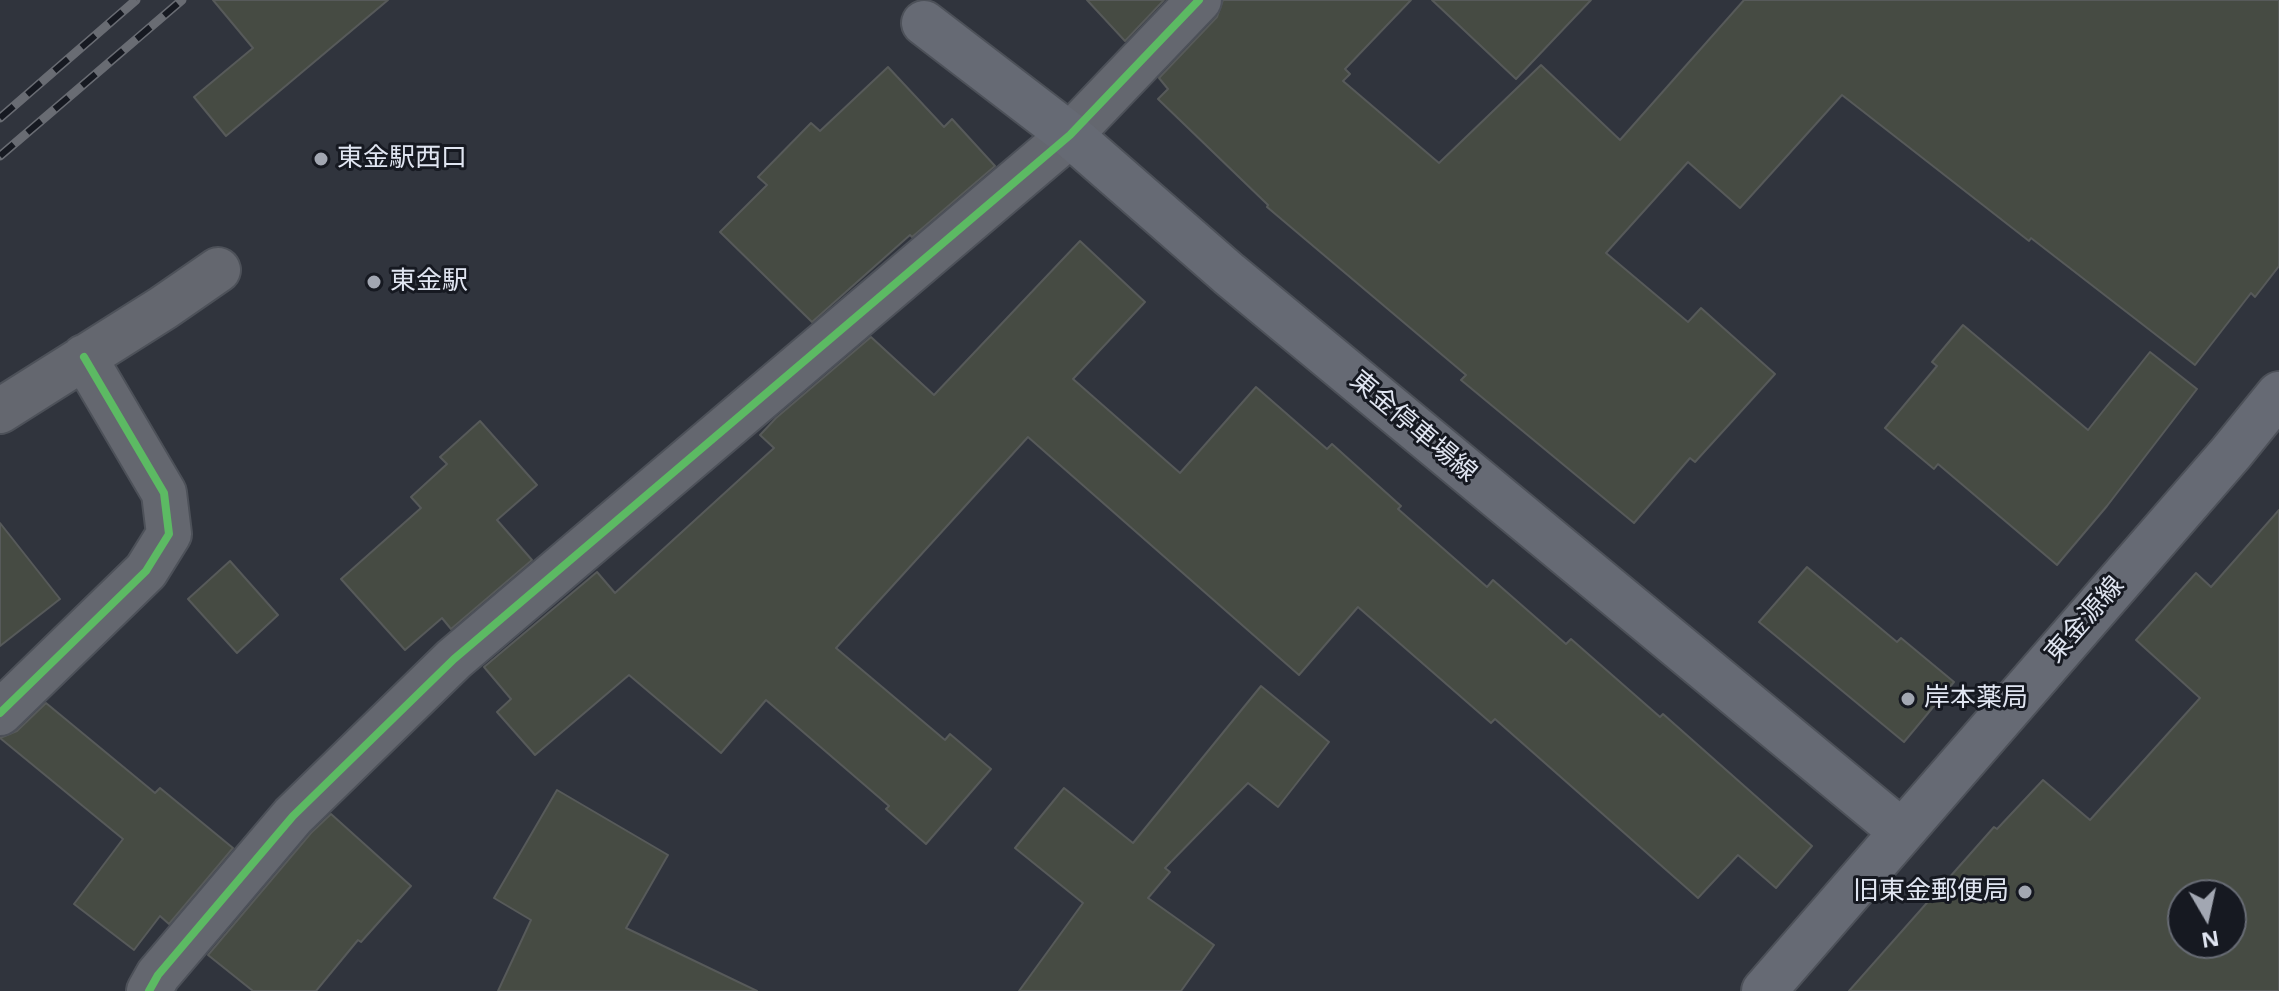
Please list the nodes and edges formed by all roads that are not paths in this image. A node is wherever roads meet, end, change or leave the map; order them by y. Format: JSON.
{"nodes":[{"id":1,"x":1199,"y":0,"type":"edge"},
{"id":2,"x":924,"y":23,"type":"dead end"},
{"id":3,"x":1070,"y":135,"type":"junction"},
{"id":4,"x":218,"y":270,"type":"dead end"},
{"id":5,"x":84,"y":357,"type":"junction"},
{"id":6,"x":2279,"y":394,"type":"edge"},
{"id":7,"x":0,"y":411,"type":"edge"},
{"id":8,"x":0,"y":713,"type":"edge"},
{"id":9,"x":1901,"y":831,"type":"junction"},
{"id":10,"x":149,"y":991,"type":"edge"},
{"id":11,"x":1764,"y":991,"type":"edge"}],
"edges":[{"from":1,"to":3,"type":"street"},
{"from":2,"to":3,"type":"main road","name":"東金停車場線"},
{"from":3,"to":9,"type":"main road","name":"東金停車場線"},
{"from":3,"to":10,"type":"street"},
{"from":4,"to":5,"type":"street"},
{"from":5,"to":7,"type":"street"},
{"from":5,"to":8,"type":"street"},
{"from":6,"to":9,"type":"main road","name":"東金源線"},
{"from":9,"to":11,"type":"main road","name":"東金源線"}]}
